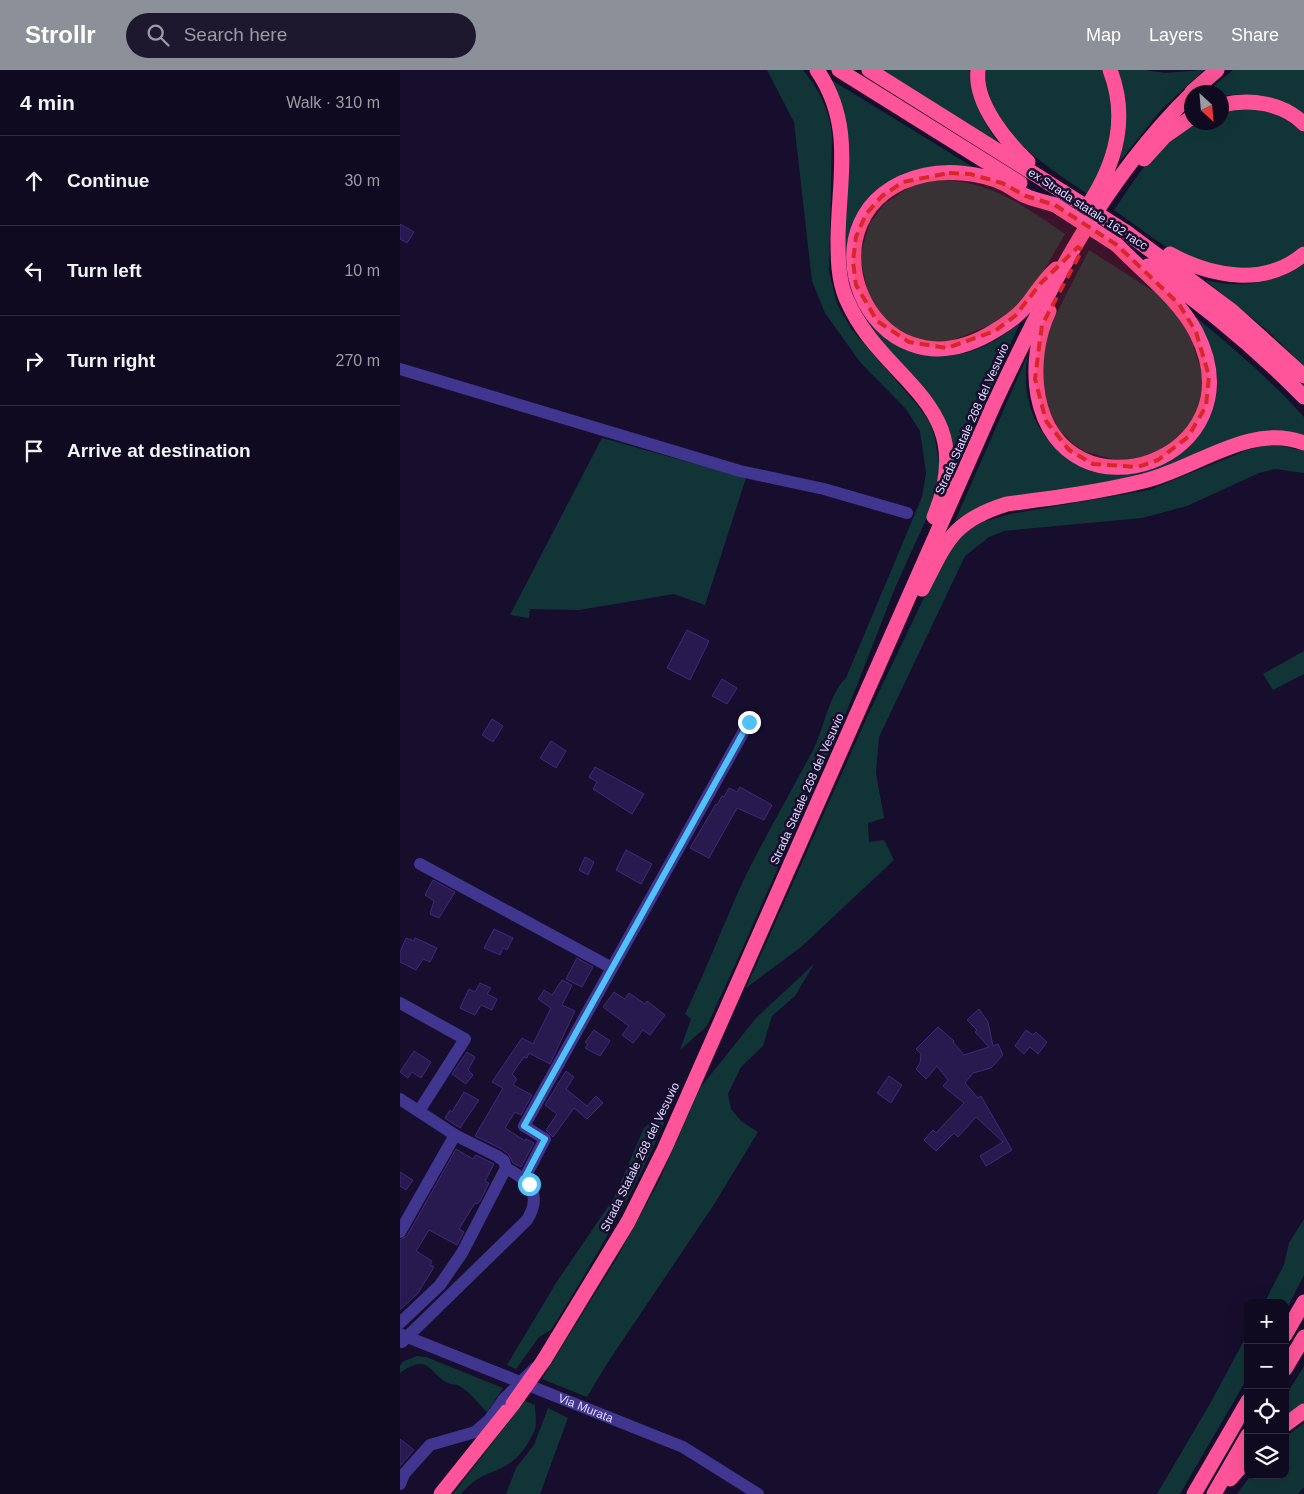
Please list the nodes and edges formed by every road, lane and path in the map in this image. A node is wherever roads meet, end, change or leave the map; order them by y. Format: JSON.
{"nodes":[{"id":1,"x":817,"y":70,"type":"edge"},
{"id":2,"x":839,"y":70,"type":"edge"},
{"id":3,"x":869,"y":70,"type":"edge"},
{"id":4,"x":978,"y":70,"type":"edge"},
{"id":5,"x":1110,"y":70,"type":"edge"},
{"id":6,"x":1217,"y":70,"type":"edge"},
{"id":7,"x":1201,"y":85,"type":"edge"},
{"id":8,"x":1184,"y":101,"type":"edge"},
{"id":9,"x":1229,"y":104,"type":"edge"},
{"id":10,"x":1184,"y":123,"type":"edge"},
{"id":11,"x":1304,"y":124,"type":"edge"},
{"id":12,"x":1059,"y":198,"type":"junction"},
{"id":13,"x":1102,"y":200,"type":"junction"},
{"id":14,"x":1080,"y":235,"type":"junction"},
{"id":15,"x":1122,"y":239,"type":"junction"},
{"id":16,"x":1304,"y":254,"type":"edge"},
{"id":17,"x":1066,"y":259,"type":"junction"},
{"id":18,"x":400,"y":369,"type":"edge"},
{"id":19,"x":1304,"y":376,"type":"edge"},
{"id":20,"x":1304,"y":397,"type":"edge"},
{"id":21,"x":1304,"y":443,"type":"edge"},
{"id":22,"x":907,"y":513,"type":"dead end"},
{"id":23,"x":897,"y":624,"type":"junction"},
{"id":24,"x":881,"y":659,"type":"junction"},
{"id":25,"x":749,"y":722,"type":"dead end"},
{"id":26,"x":420,"y":864,"type":"dead end"},
{"id":27,"x":612,"y":968,"type":"junction"},
{"id":28,"x":400,"y":1003,"type":"edge"},
{"id":29,"x":400,"y":1099,"type":"edge"},
{"id":30,"x":419,"y":1111,"type":"junction"},
{"id":31,"x":455,"y":1135,"type":"junction"},
{"id":32,"x":506,"y":1168,"type":"junction"},
{"id":33,"x":524,"y":1179,"type":"junction"},
{"id":34,"x":400,"y":1232,"type":"edge"},
{"id":35,"x":1304,"y":1302,"type":"edge"},
{"id":36,"x":400,"y":1323,"type":"edge"},
{"id":37,"x":1289,"y":1328,"type":"edge"},
{"id":38,"x":1304,"y":1337,"type":"edge"},
{"id":39,"x":402,"y":1338,"type":"edge"},
{"id":40,"x":1289,"y":1362,"type":"edge"},
{"id":41,"x":509,"y":1401,"type":"junction"},
{"id":42,"x":1244,"y":1407,"type":"edge"},
{"id":43,"x":1304,"y":1411,"type":"edge"},
{"id":44,"x":1289,"y":1422,"type":"edge"},
{"id":45,"x":1244,"y":1442,"type":"edge"},
{"id":46,"x":1244,"y":1464,"type":"edge"},
{"id":47,"x":400,"y":1484,"type":"edge"},
{"id":48,"x":441,"y":1494,"type":"edge"},
{"id":49,"x":758,"y":1494,"type":"edge"},
{"id":50,"x":1194,"y":1494,"type":"edge"},
{"id":51,"x":1214,"y":1494,"type":"edge"},
{"id":52,"x":1218,"y":1494,"type":"edge"}],
"edges":[{"from":1,"to":23,"type":"highway"},
{"from":2,"to":12,"type":"highway","name":"ex Strada statale 162 racc"},
{"from":3,"to":12,"type":"highway","name":"ex Strada statale 162 racc"},
{"from":4,"to":12,"type":"highway"},
{"from":5,"to":14,"type":"highway"},
{"from":6,"to":7,"type":"highway","name":"Strada Statale 268 del Vesuvio"},
{"from":8,"to":13,"type":"highway","name":"Strada Statale 268 del Vesuvio"},
{"from":9,"to":11,"type":"highway"},
{"from":10,"to":13,"type":"highway"},
{"from":12,"to":15,"type":"highway","name":"ex Strada statale 162 racc","bridge":true},
{"from":12,"to":17,"type":"highway"},
{"from":13,"to":14,"type":"highway","name":"Strada Statale 268 del Vesuvio"},
{"from":14,"to":15,"type":"highway"},
{"from":14,"to":17,"type":"highway","name":"Strada Statale 268 del Vesuvio"},
{"from":15,"to":16,"type":"highway"},
{"from":15,"to":19,"type":"highway","name":"ex Strada statale 162 racc"},
{"from":15,"to":20,"type":"highway","name":"ex Strada statale 162 racc"},
{"from":17,"to":23,"type":"highway","name":"Strada Statale 268 del Vesuvio"},
{"from":18,"to":22,"type":"street"},
{"from":21,"to":24,"type":"highway"},
{"from":23,"to":24,"type":"highway","name":"Strada Statale 268 del Vesuvio"},
{"from":24,"to":41,"type":"highway","name":"Strada Statale 268 del Vesuvio","bridge":true},
{"from":25,"to":27,"type":"street"},
{"from":26,"to":27,"type":"street"},
{"from":27,"to":33,"type":"street"},
{"from":28,"to":30,"type":"street"},
{"from":29,"to":30,"type":"street"},
{"from":30,"to":31,"type":"street"},
{"from":31,"to":32,"type":"street"},
{"from":31,"to":34,"type":"street"},
{"from":32,"to":33,"type":"street"},
{"from":32,"to":36,"type":"street"},
{"from":33,"to":39,"type":"street"},
{"from":35,"to":37,"type":"highway"},
{"from":38,"to":40,"type":"highway"},
{"from":39,"to":49,"type":"street","name":"Via Murata"},
{"from":41,"to":47,"type":"street"},
{"from":41,"to":48,"type":"highway","name":"Strada Statale 268 del Vesuvio"},
{"from":42,"to":50,"type":"highway"},
{"from":43,"to":44,"type":"highway"},
{"from":45,"to":51,"type":"highway"},
{"from":46,"to":52,"type":"highway"}]}
